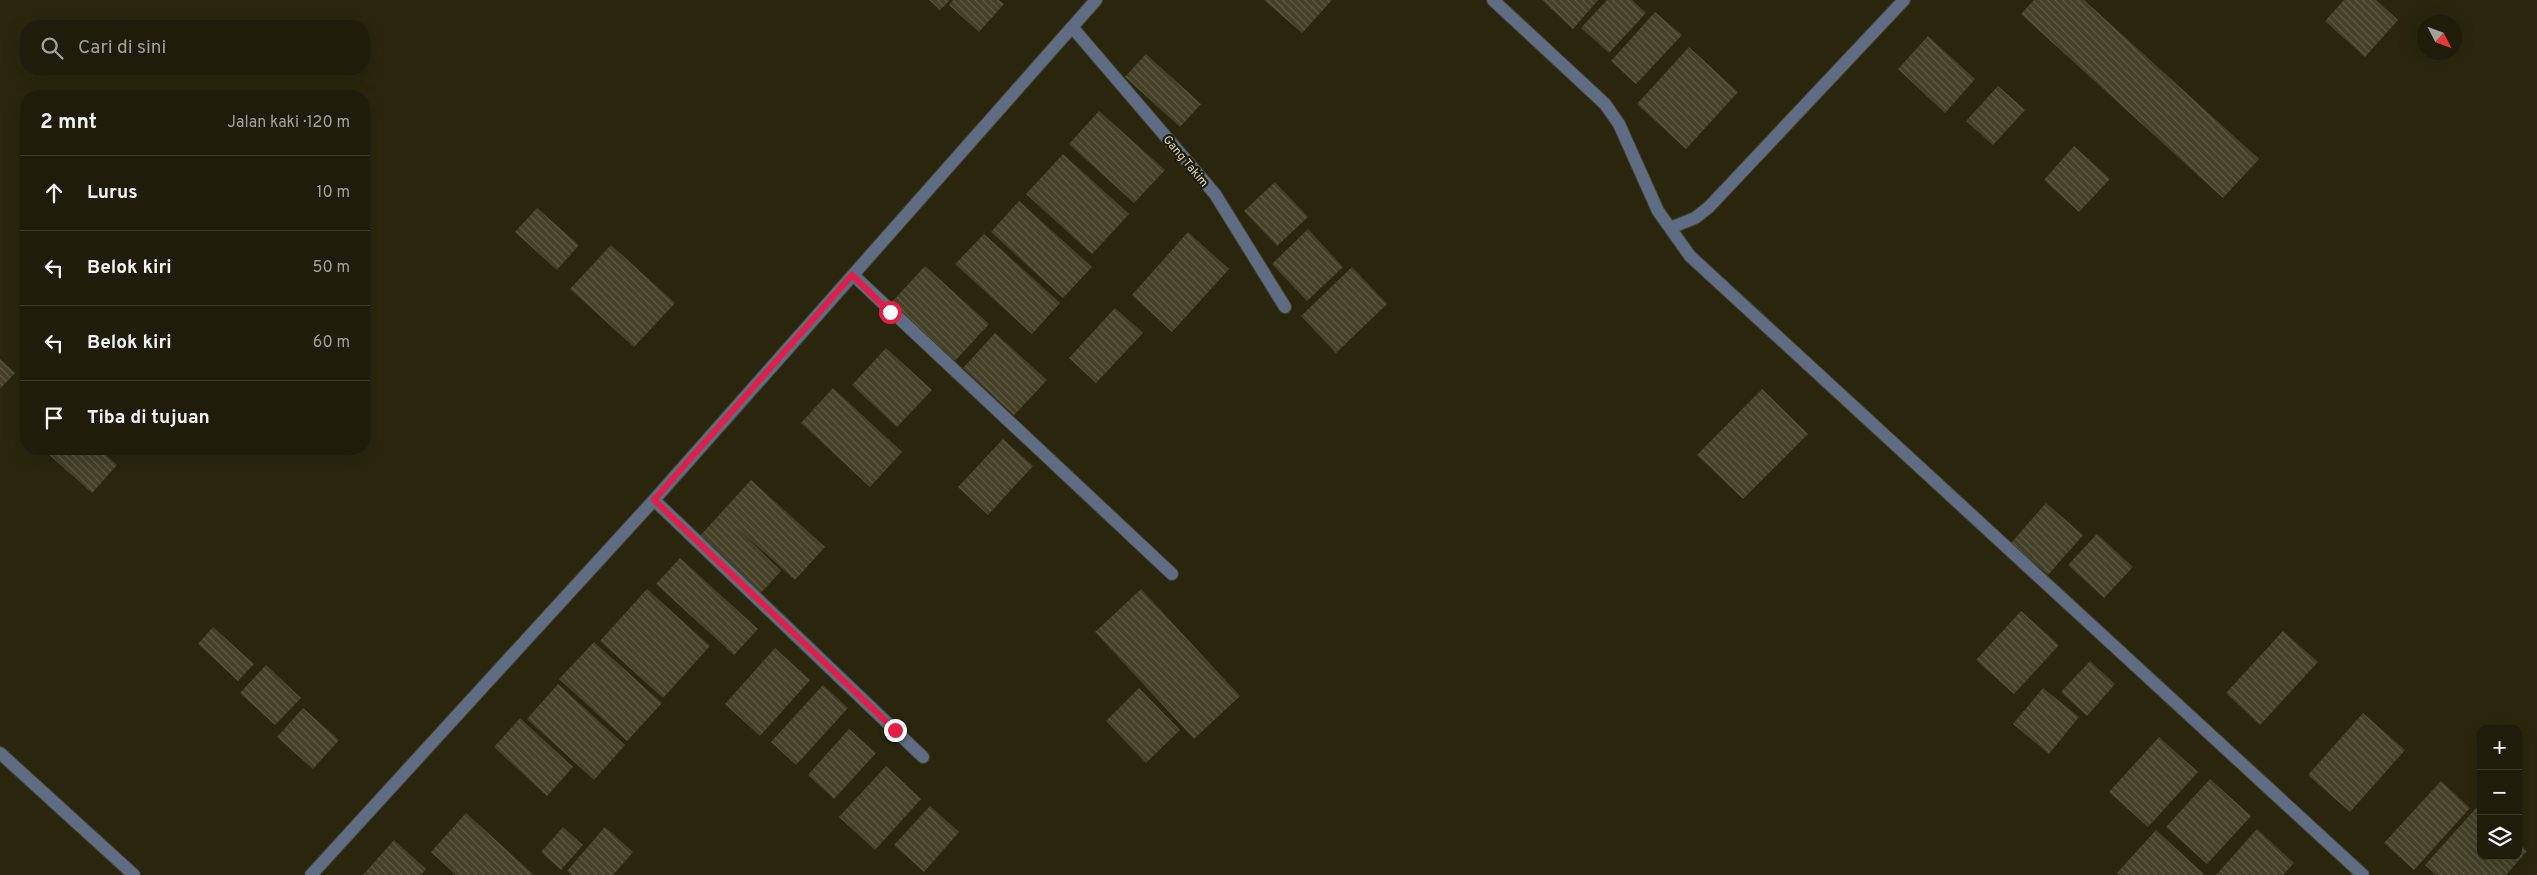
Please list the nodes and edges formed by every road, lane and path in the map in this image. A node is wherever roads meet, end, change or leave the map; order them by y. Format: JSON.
{"nodes":[{"id":1,"x":1096,"y":0,"type":"edge"},
{"id":2,"x":1493,"y":0,"type":"edge"},
{"id":3,"x":1904,"y":0,"type":"edge"},
{"id":4,"x":1072,"y":27,"type":"junction"},
{"id":5,"x":1670,"y":228,"type":"junction"},
{"id":6,"x":852,"y":275,"type":"junction"},
{"id":7,"x":1285,"y":307,"type":"dead end"},
{"id":8,"x":654,"y":500,"type":"junction"},
{"id":9,"x":1172,"y":574,"type":"dead end"},
{"id":10,"x":0,"y":753,"type":"edge"},
{"id":11,"x":924,"y":758,"type":"dead end"},
{"id":12,"x":134,"y":875,"type":"edge"},
{"id":13,"x":311,"y":875,"type":"edge"},
{"id":14,"x":2363,"y":875,"type":"edge"}],
"edges":[{"from":1,"to":4,"type":"street"},
{"from":2,"to":5,"type":"street"},
{"from":3,"to":5,"type":"street"},
{"from":4,"to":6,"type":"street"},
{"from":4,"to":7,"type":"street","name":"Gang Takim"},
{"from":5,"to":14,"type":"street"},
{"from":6,"to":8,"type":"street"},
{"from":6,"to":9,"type":"street"},
{"from":8,"to":11,"type":"street"},
{"from":8,"to":13,"type":"street"},
{"from":10,"to":12,"type":"street"}]}
